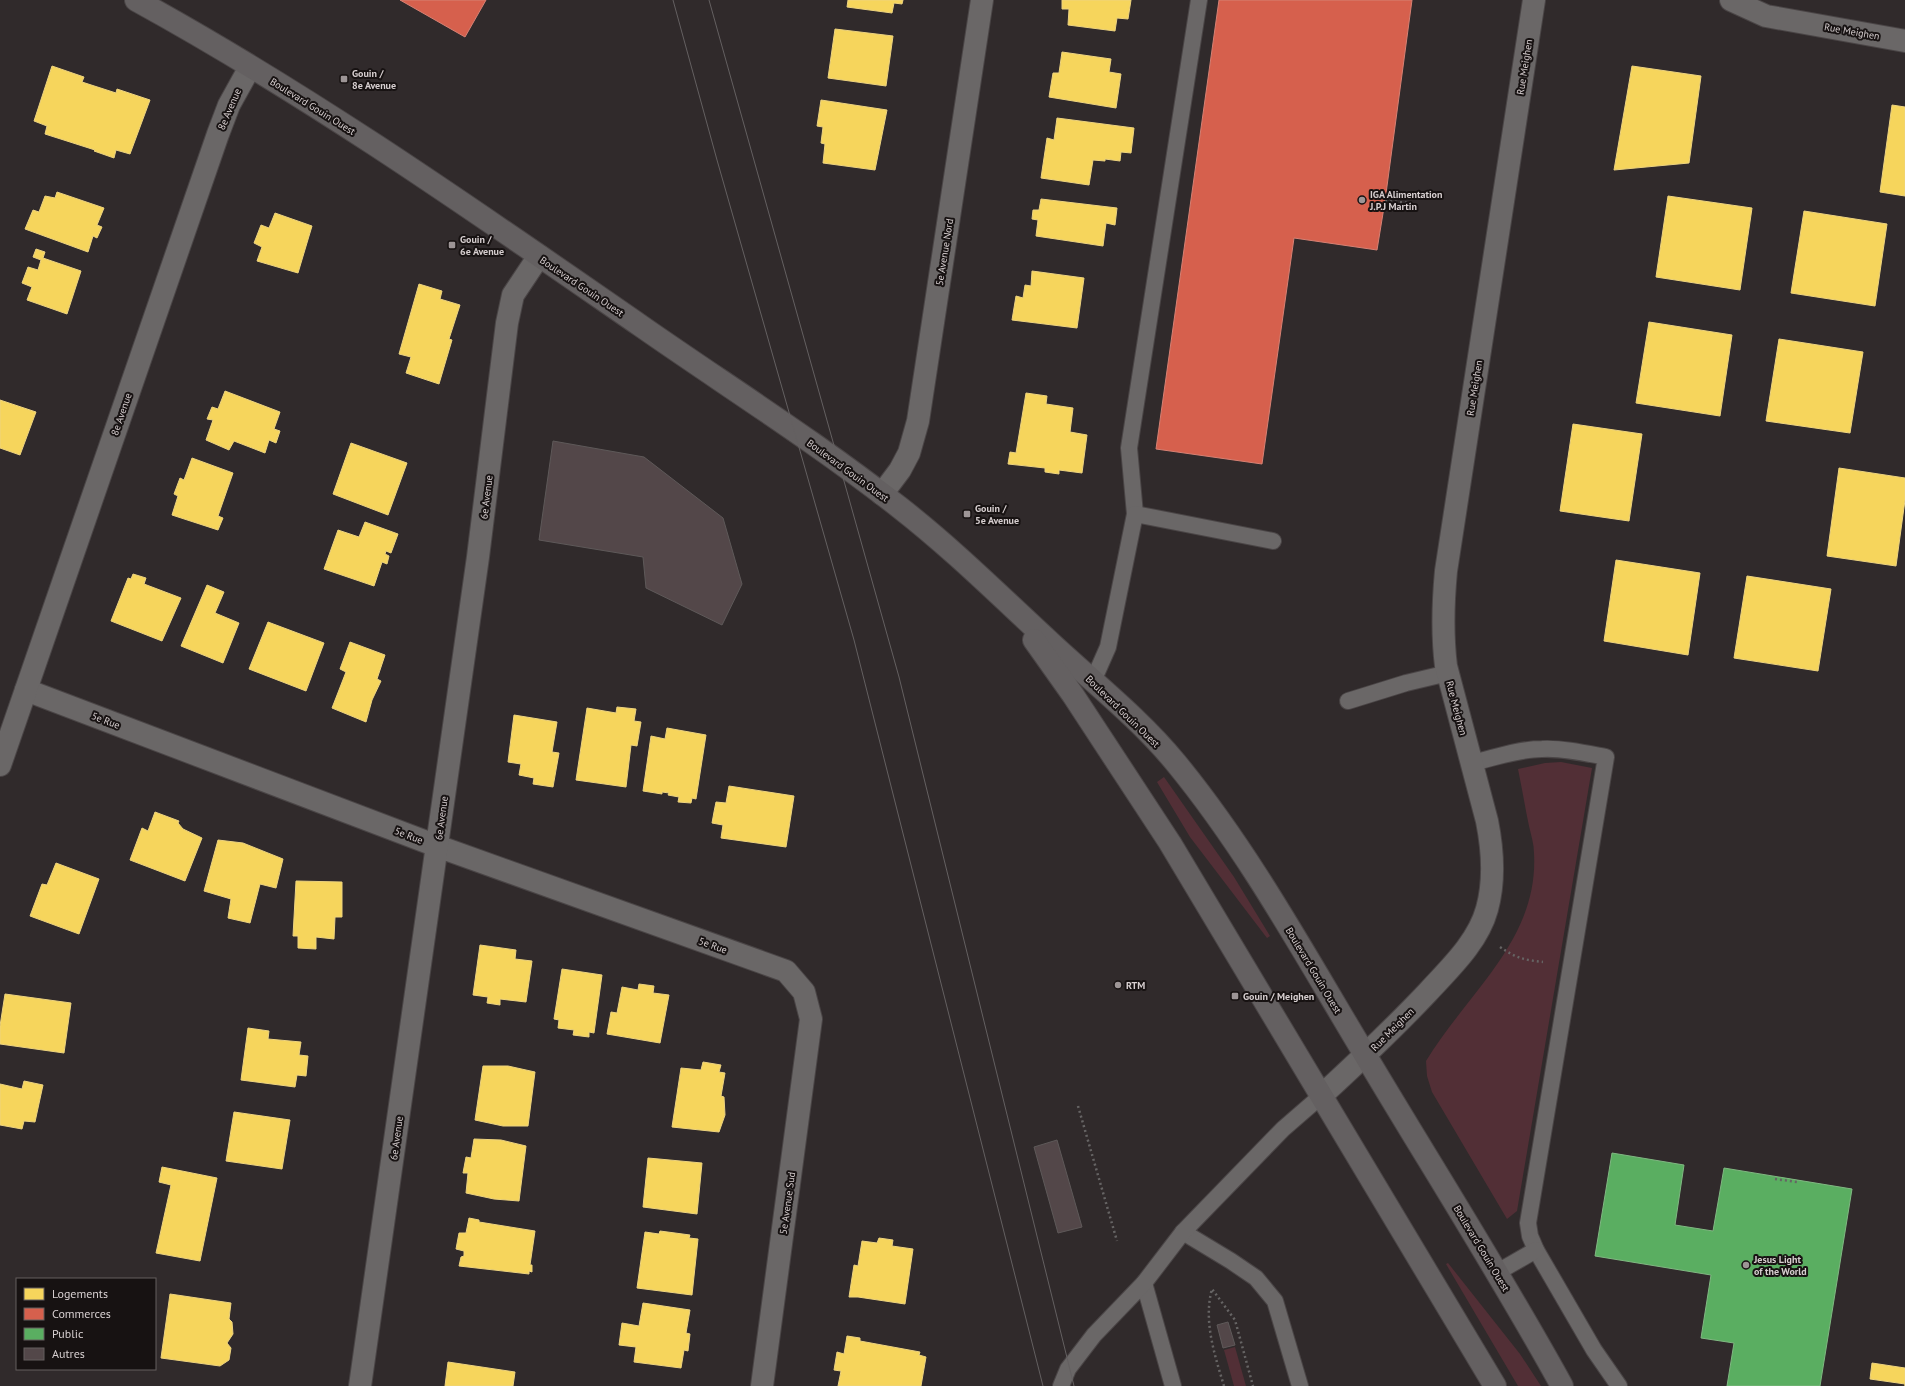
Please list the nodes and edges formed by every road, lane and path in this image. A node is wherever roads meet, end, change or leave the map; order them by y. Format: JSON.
{"nodes":[{"id":1,"x":136,"y":0,"type":"edge"},
{"id":2,"x":982,"y":0,"type":"edge"},
{"id":3,"x":1199,"y":0,"type":"edge"},
{"id":4,"x":1534,"y":0,"type":"edge"},
{"id":5,"x":1731,"y":0,"type":"edge"},
{"id":6,"x":1905,"y":41,"type":"edge"},
{"id":7,"x":250,"y":67,"type":"junction"},
{"id":8,"x":1385,"y":202,"type":"dead end"},
{"id":9,"x":1411,"y":203,"type":"dead end"},
{"id":10,"x":539,"y":256,"type":"junction"},
{"id":11,"x":882,"y":494,"type":"junction"},
{"id":12,"x":1135,"y":514,"type":"junction"},
{"id":13,"x":1273,"y":540,"type":"dead end"},
{"id":14,"x":1006,"y":602,"type":"junction"},
{"id":15,"x":1448,"y":674,"type":"junction"},
{"id":16,"x":1093,"y":681,"type":"junction"},
{"id":17,"x":26,"y":690,"type":"junction"},
{"id":18,"x":1348,"y":701,"type":"dead end"},
{"id":19,"x":1472,"y":763,"type":"junction"},
{"id":20,"x":0,"y":765,"type":"edge"},
{"id":21,"x":437,"y":846,"type":"junction"},
{"id":22,"x":1498,"y":946,"type":"dead end"},
{"id":23,"x":1543,"y":962,"type":"dead end"},
{"id":24,"x":811,"y":1019,"type":"joint"},
{"id":25,"x":1365,"y":1055,"type":"junction"},
{"id":26,"x":1321,"y":1096,"type":"junction"},
{"id":27,"x":1078,"y":1106,"type":"dead end"},
{"id":28,"x":1775,"y":1179,"type":"dead end"},
{"id":29,"x":1798,"y":1182,"type":"dead end"},
{"id":30,"x":1183,"y":1232,"type":"junction"},
{"id":31,"x":1117,"y":1241,"type":"dead end"},
{"id":32,"x":1536,"y":1250,"type":"junction"},
{"id":33,"x":1496,"y":1272,"type":"junction"},
{"id":34,"x":1144,"y":1283,"type":"junction"},
{"id":35,"x":360,"y":1386,"type":"edge"},
{"id":36,"x":762,"y":1386,"type":"edge"},
{"id":37,"x":1061,"y":1386,"type":"edge"},
{"id":38,"x":1173,"y":1386,"type":"edge"},
{"id":39,"x":1224,"y":1386,"type":"edge"},
{"id":40,"x":1253,"y":1386,"type":"edge"},
{"id":41,"x":1300,"y":1386,"type":"edge"},
{"id":42,"x":1495,"y":1386,"type":"edge"},
{"id":43,"x":1562,"y":1386,"type":"edge"},
{"id":44,"x":1619,"y":1386,"type":"edge"}],
"edges":[{"from":1,"to":7,"type":"main road","name":"Boulevard Gouin Ouest"},
{"from":2,"to":11,"type":"street","name":"5e Avenue Nord"},
{"from":3,"to":12,"type":"lane"},
{"from":4,"to":15,"type":"street","name":"Rue Meighen"},
{"from":5,"to":6,"type":"street","name":"Rue Meighen"},
{"from":7,"to":10,"type":"main road","name":"Boulevard Gouin Ouest"},
{"from":7,"to":17,"type":"street","name":"8e Avenue"},
{"from":8,"to":9,"type":"path"},
{"from":10,"to":11,"type":"main road","name":"Boulevard Gouin Ouest"},
{"from":10,"to":21,"type":"street","name":"6e Avenue"},
{"from":11,"to":14,"type":"main road","name":"Boulevard Gouin Ouest"},
{"from":12,"to":13,"type":"lane"},
{"from":12,"to":16,"type":"lane"},
{"from":14,"to":16,"type":"main road","name":"Boulevard Gouin Ouest"},
{"from":14,"to":26,"type":"main road","name":"Boulevard Gouin Ouest"},
{"from":15,"to":18,"type":"lane"},
{"from":15,"to":19,"type":"street","name":"Rue Meighen"},
{"from":16,"to":25,"type":"main road","name":"Boulevard Gouin Ouest"},
{"from":17,"to":20,"type":"street","name":"8e Avenue"},
{"from":17,"to":21,"type":"street","name":"5e Rue"},
{"from":19,"to":25,"type":"street","name":"Rue Meighen"},
{"from":19,"to":32,"type":"lane"},
{"from":21,"to":24,"type":"street","name":"5e Rue"},
{"from":21,"to":35,"type":"street","name":"6e Avenue"},
{"from":22,"to":23,"type":"path"},
{"from":24,"to":36,"type":"street","name":"5e Avenue Sud"},
{"from":25,"to":26,"type":"street","name":"Rue Meighen"},
{"from":25,"to":33,"type":"main road","name":"Boulevard Gouin Ouest"},
{"from":26,"to":30,"type":"lane","name":"Rue Meighen"},
{"from":26,"to":42,"type":"main road","name":"Boulevard Gouin Ouest"},
{"from":27,"to":31,"type":"path"},
{"from":28,"to":29,"type":"path"},
{"from":30,"to":34,"type":"lane","name":"Rue Meighen"},
{"from":30,"to":41,"type":"lane"},
{"from":32,"to":33,"type":"lane"},
{"from":32,"to":44,"type":"lane"},
{"from":33,"to":43,"type":"main road","name":"Boulevard Gouin Ouest"},
{"from":34,"to":37,"type":"lane","name":"Rue Meighen"},
{"from":34,"to":38,"type":"lane"},
{"from":39,"to":40,"type":"path"}]}
